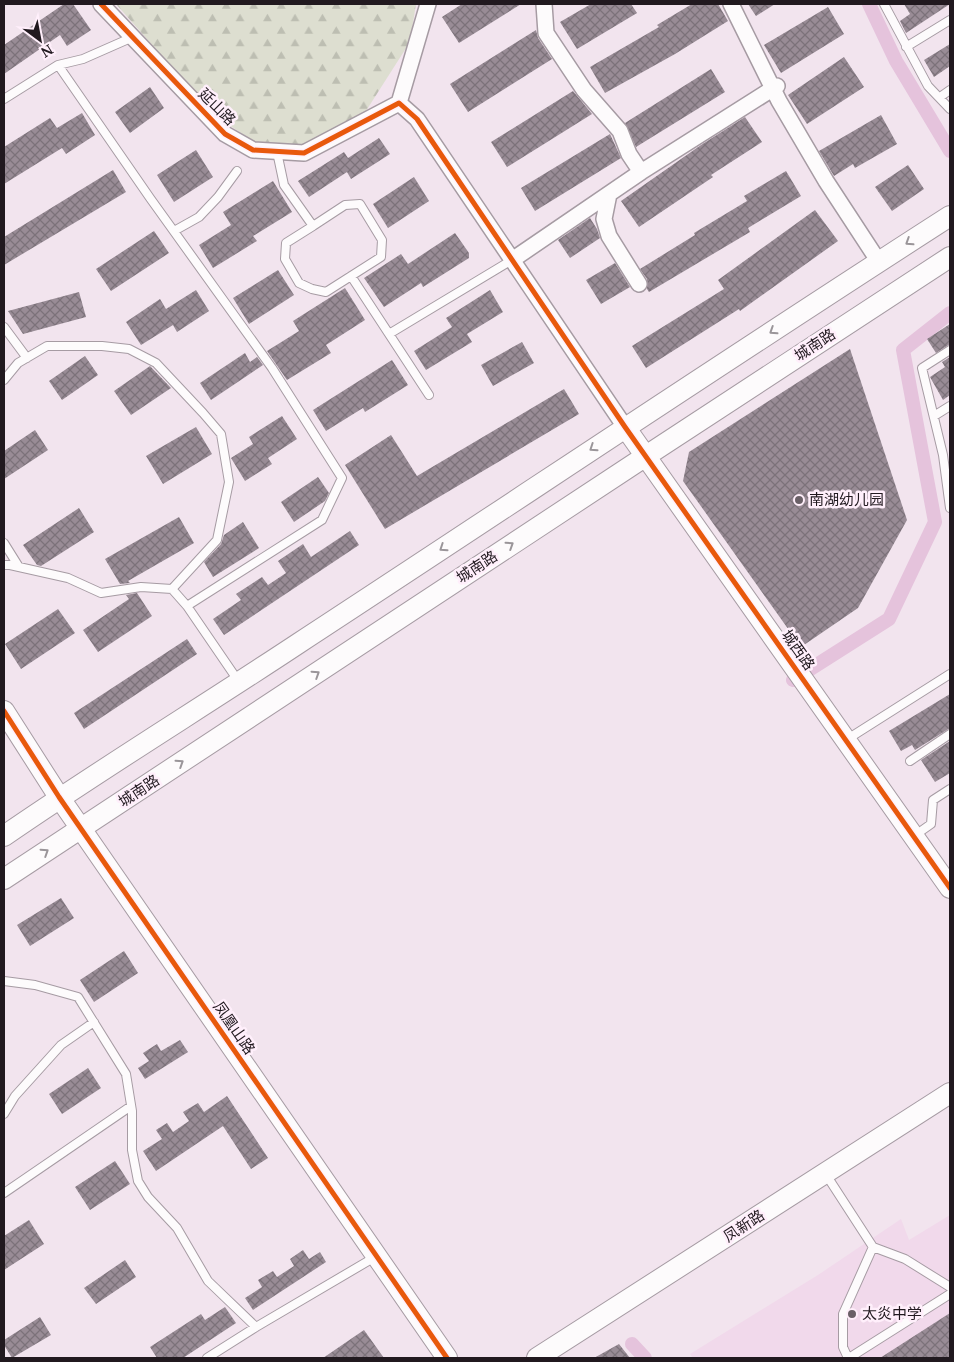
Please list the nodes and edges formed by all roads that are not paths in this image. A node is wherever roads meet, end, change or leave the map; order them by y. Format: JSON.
{"nodes":[{"id":1,"x":101,"y":4,"type":"edge"},
{"id":2,"x":428,"y":4,"type":"edge"},
{"id":3,"x":544,"y":4,"type":"edge"},
{"id":4,"x":731,"y":4,"type":"edge"},
{"id":5,"x":885,"y":4,"type":"edge"},
{"id":6,"x":950,"y":20,"type":"edge"},
{"id":7,"x":133,"y":37,"type":"junction"},
{"id":8,"x":906,"y":47,"type":"junction"},
{"id":9,"x":58,"y":65,"type":"junction"},
{"id":10,"x":775,"y":88,"type":"junction"},
{"id":11,"x":950,"y":90,"type":"edge"},
{"id":12,"x":940,"y":97,"type":"junction"},
{"id":13,"x":4,"y":99,"type":"edge"},
{"id":14,"x":400,"y":103,"type":"junction"},
{"id":15,"x":950,"y":109,"type":"edge"},
{"id":16,"x":277,"y":152,"type":"junction"},
{"id":17,"x":237,"y":171,"type":"dead end"},
{"id":18,"x":641,"y":172,"type":"junction"},
{"id":19,"x":609,"y":194,"type":"junction"},
{"id":20,"x":950,"y":216,"type":"edge"},
{"id":21,"x":313,"y":226,"type":"junction"},
{"id":22,"x":174,"y":231,"type":"junction"},
{"id":23,"x":950,"y":257,"type":"edge"},
{"id":24,"x":512,"y":260,"type":"junction"},
{"id":25,"x":879,"y":262,"type":"junction"},
{"id":26,"x":351,"y":276,"type":"junction"},
{"id":27,"x":639,"y":284,"type":"dead end"},
{"id":28,"x":4,"y":327,"type":"edge"},
{"id":29,"x":389,"y":334,"type":"junction"},
{"id":30,"x":950,"y":350,"type":"edge"},
{"id":31,"x":27,"y":358,"type":"junction"},
{"id":32,"x":4,"y":380,"type":"edge"},
{"id":33,"x":429,"y":395,"type":"dead end"},
{"id":34,"x":950,"y":406,"type":"edge"},
{"id":35,"x":934,"y":416,"type":"junction"},
{"id":36,"x":625,"y":427,"type":"junction"},
{"id":37,"x":646,"y":456,"type":"junction"},
{"id":38,"x":947,"y":461,"type":"edge"},
{"id":39,"x":950,"y":508,"type":"edge"},
{"id":40,"x":4,"y":543,"type":"edge"},
{"id":41,"x":4,"y":565,"type":"edge"},
{"id":42,"x":19,"y":567,"type":"junction"},
{"id":43,"x":172,"y":589,"type":"junction"},
{"id":44,"x":187,"y":606,"type":"junction"},
{"id":45,"x":950,"y":674,"type":"edge"},
{"id":46,"x":239,"y":682,"type":"junction"},
{"id":47,"x":4,"y":711,"type":"edge"},
{"id":48,"x":950,"y":734,"type":"edge"},
{"id":49,"x":846,"y":740,"type":"junction"},
{"id":50,"x":910,"y":761,"type":"dead end"},
{"id":51,"x":950,"y":789,"type":"edge"},
{"id":52,"x":59,"y":797,"type":"junction"},
{"id":53,"x":81,"y":828,"type":"junction"},
{"id":54,"x":4,"y":836,"type":"edge"},
{"id":55,"x":914,"y":836,"type":"junction"},
{"id":56,"x":4,"y":879,"type":"edge"},
{"id":57,"x":950,"y":888,"type":"edge"},
{"id":58,"x":4,"y":980,"type":"edge"},
{"id":59,"x":94,"y":1022,"type":"junction"},
{"id":60,"x":950,"y":1093,"type":"edge"},
{"id":61,"x":131,"y":1106,"type":"junction"},
{"id":62,"x":4,"y":1114,"type":"edge"},
{"id":63,"x":825,"y":1174,"type":"junction"},
{"id":64,"x":4,"y":1193,"type":"edge"},
{"id":65,"x":873,"y":1247,"type":"junction"},
{"id":66,"x":376,"y":1256,"type":"junction"},
{"id":67,"x":950,"y":1287,"type":"edge"},
{"id":68,"x":950,"y":1294,"type":"edge"},
{"id":69,"x":256,"y":1327,"type":"junction"},
{"id":70,"x":207,"y":1358,"type":"edge"},
{"id":71,"x":447,"y":1358,"type":"edge"},
{"id":72,"x":537,"y":1358,"type":"edge"},
{"id":73,"x":848,"y":1358,"type":"edge"}],
"edges":[{"from":1,"to":7,"type":"street","name":"延山路"},
{"from":2,"to":14,"type":"street"},
{"from":3,"to":18,"type":"street"},
{"from":4,"to":10,"type":"street"},
{"from":5,"to":8,"type":"lane"},
{"from":6,"to":8,"type":"lane"},
{"from":7,"to":9,"type":"lane"},
{"from":7,"to":16,"type":"street","name":"延山路"},
{"from":8,"to":12,"type":"lane"},
{"from":9,"to":13,"type":"lane"},
{"from":9,"to":22,"type":"lane"},
{"from":10,"to":18,"type":"street"},
{"from":10,"to":25,"type":"street"},
{"from":11,"to":12,"type":"lane"},
{"from":12,"to":15,"type":"lane"},
{"from":14,"to":16,"type":"street","name":"延山路"},
{"from":14,"to":24,"type":"street"},
{"from":16,"to":21,"type":"lane"},
{"from":17,"to":22,"type":"lane"},
{"from":18,"to":19,"type":"street"},
{"from":19,"to":24,"type":"street"},
{"from":19,"to":27,"type":"street"},
{"from":20,"to":25,"type":"main road","one_way":true},
{"from":21,"to":26,"type":"lane"},
{"from":21,"to":26,"type":"lane"},
{"from":22,"to":44,"type":"lane"},
{"from":23,"to":37,"type":"main road","name":"城南路"},
{"from":24,"to":29,"type":"lane"},
{"from":24,"to":36,"type":"street"},
{"from":25,"to":36,"type":"main road","one_way":true},
{"from":26,"to":29,"type":"lane"},
{"from":28,"to":31,"type":"lane"},
{"from":29,"to":33,"type":"lane"},
{"from":30,"to":35,"type":"lane"},
{"from":31,"to":32,"type":"lane"},
{"from":31,"to":43,"type":"lane"},
{"from":34,"to":35,"type":"lane"},
{"from":35,"to":38,"type":"lane"},
{"from":36,"to":37,"type":"main road","name":"城西路"},
{"from":36,"to":46,"type":"main road","one_way":true},
{"from":37,"to":49,"type":"main road","name":"城西路"},
{"from":53,"to":37,"type":"main road","name":"城南路","one_way":true},
{"from":38,"to":39,"type":"lane"},
{"from":40,"to":42,"type":"lane"},
{"from":41,"to":42,"type":"lane"},
{"from":42,"to":43,"type":"lane"},
{"from":43,"to":44,"type":"lane"},
{"from":44,"to":46,"type":"lane"},
{"from":45,"to":49,"type":"lane"},
{"from":46,"to":52,"type":"main road"},
{"from":47,"to":52,"type":"main road","name":"凤凰山路"},
{"from":48,"to":50,"type":"lane"},
{"from":49,"to":55,"type":"main road","name":"城西路"},
{"from":51,"to":55,"type":"lane"},
{"from":52,"to":53,"type":"main road","name":"凤凰山路"},
{"from":52,"to":54,"type":"main road"},
{"from":56,"to":53,"type":"main road","name":"城南路","one_way":true},
{"from":53,"to":66,"type":"main road","name":"凤凰山路"},
{"from":55,"to":57,"type":"main road","name":"城西路"},
{"from":58,"to":59,"type":"lane"},
{"from":59,"to":61,"type":"lane"},
{"from":59,"to":62,"type":"lane"},
{"from":60,"to":63,"type":"main road","name":"凤新路"},
{"from":61,"to":64,"type":"lane"},
{"from":61,"to":69,"type":"lane"},
{"from":63,"to":65,"type":"lane"},
{"from":63,"to":72,"type":"main road","name":"凤新路"},
{"from":65,"to":67,"type":"lane"},
{"from":65,"to":73,"type":"lane"},
{"from":66,"to":69,"type":"lane"},
{"from":66,"to":71,"type":"main road","name":"凤凰山路"},
{"from":68,"to":73,"type":"lane"},
{"from":69,"to":70,"type":"lane"}]}
